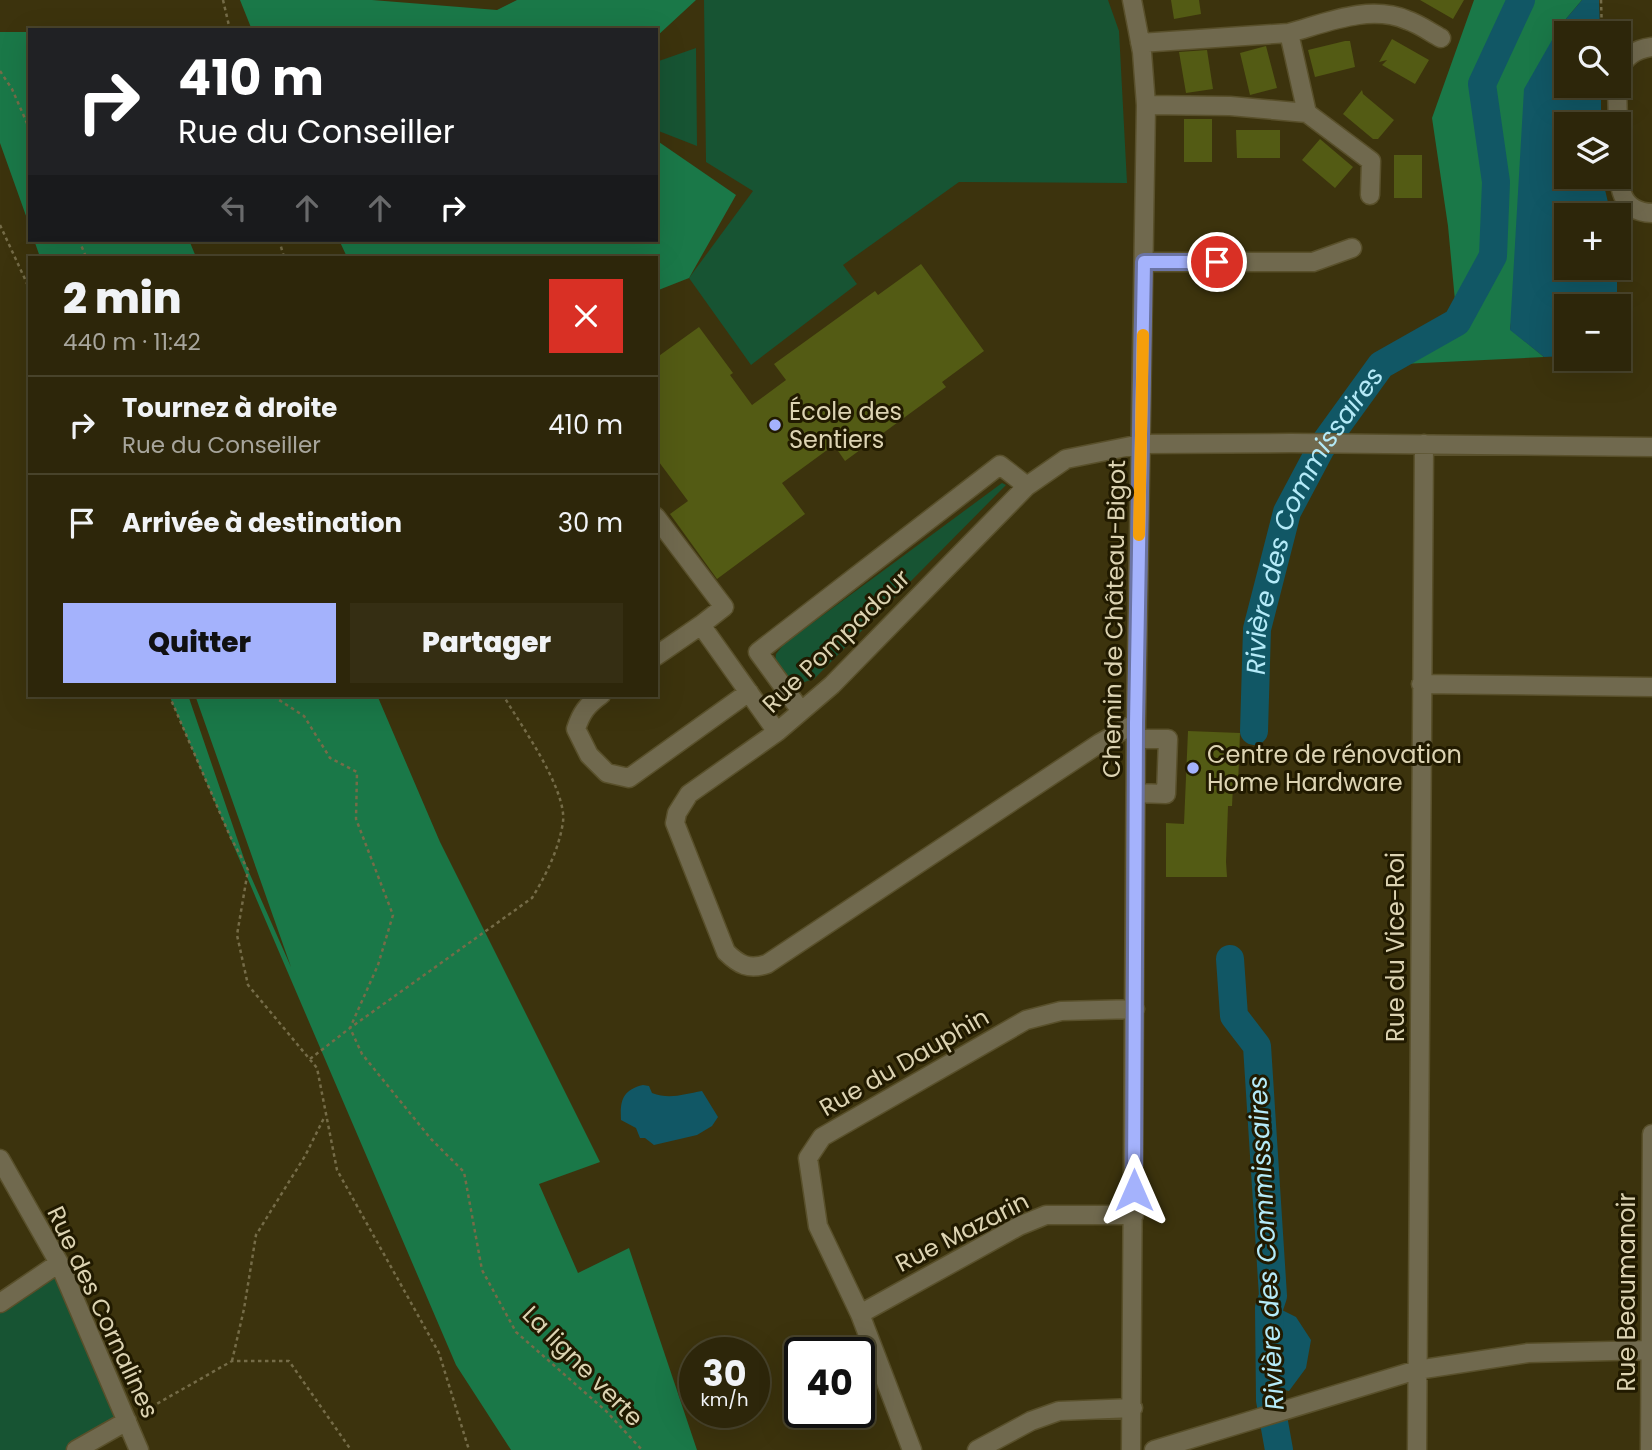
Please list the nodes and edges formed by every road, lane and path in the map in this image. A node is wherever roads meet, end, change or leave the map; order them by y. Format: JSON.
{"nodes":[{"id":1,"x":223,"y":0,"type":"edge"},
{"id":2,"x":1132,"y":0,"type":"edge"},
{"id":3,"x":1601,"y":0,"type":"edge"},
{"id":4,"x":1602,"y":21,"type":"edge"},
{"id":5,"x":230,"y":28,"type":"edge"},
{"id":6,"x":1289,"y":33,"type":"junction"},
{"id":7,"x":1441,"y":38,"type":"dead end"},
{"id":8,"x":1140,"y":43,"type":"junction"},
{"id":9,"x":1652,"y":47,"type":"edge"},
{"id":10,"x":1631,"y":55,"type":"edge"},
{"id":11,"x":0,"y":71,"type":"edge"},
{"id":12,"x":1146,"y":106,"type":"junction"},
{"id":13,"x":1307,"y":113,"type":"junction"},
{"id":14,"x":28,"y":125,"type":"edge"},
{"id":15,"x":1620,"y":189,"type":"edge"},
{"id":16,"x":1370,"y":195,"type":"dead end"},
{"id":17,"x":1652,"y":213,"type":"edge"},
{"id":18,"x":0,"y":225,"type":"edge"},
{"id":19,"x":1352,"y":248,"type":"dead end"},
{"id":20,"x":1144,"y":262,"type":"junction"},
{"id":21,"x":28,"y":286,"type":"edge"},
{"id":22,"x":1140,"y":444,"type":"junction"},
{"id":23,"x":1424,"y":444,"type":"junction"},
{"id":24,"x":1652,"y":447,"type":"edge"},
{"id":25,"x":1027,"y":486,"type":"junction"},
{"id":26,"x":658,"y":520,"type":"edge"},
{"id":27,"x":701,"y":625,"type":"junction"},
{"id":28,"x":658,"y":655,"type":"edge"},
{"id":29,"x":1421,"y":684,"type":"junction"},
{"id":30,"x":1652,"y":687,"type":"edge"},
{"id":31,"x":749,"y":692,"type":"junction"},
{"id":32,"x":170,"y":697,"type":"edge"},
{"id":33,"x":276,"y":697,"type":"edge"},
{"id":34,"x":504,"y":697,"type":"edge"},
{"id":35,"x":598,"y":697,"type":"edge"},
{"id":36,"x":801,"y":711,"type":"junction"},
{"id":37,"x":1137,"y":731,"type":"junction"},
{"id":38,"x":777,"y":732,"type":"junction"},
{"id":39,"x":1136,"y":793,"type":"junction"},
{"id":40,"x":1135,"y":1009,"type":"junction"},
{"id":41,"x":350,"y":1028,"type":"junction"},
{"id":42,"x":310,"y":1059,"type":"junction"},
{"id":43,"x":326,"y":1114,"type":"junction"},
{"id":44,"x":1652,"y":1134,"type":"edge"},
{"id":45,"x":0,"y":1159,"type":"edge"},
{"id":46,"x":1134,"y":1216,"type":"junction"},
{"id":47,"x":59,"y":1263,"type":"junction"},
{"id":48,"x":0,"y":1303,"type":"edge"},
{"id":49,"x":860,"y":1314,"type":"junction"},
{"id":50,"x":1651,"y":1350,"type":"edge"},
{"id":51,"x":232,"y":1361,"type":"junction"},
{"id":52,"x":1417,"y":1370,"type":"junction"},
{"id":53,"x":1132,"y":1408,"type":"junction"},
{"id":54,"x":127,"y":1421,"type":"junction"},
{"id":55,"x":76,"y":1450,"type":"edge"},
{"id":56,"x":139,"y":1450,"type":"edge"},
{"id":57,"x":351,"y":1450,"type":"edge"},
{"id":58,"x":469,"y":1450,"type":"edge"},
{"id":59,"x":642,"y":1450,"type":"edge"},
{"id":60,"x":912,"y":1450,"type":"edge"},
{"id":61,"x":977,"y":1450,"type":"edge"},
{"id":62,"x":1131,"y":1450,"type":"edge"},
{"id":63,"x":1154,"y":1450,"type":"edge"},
{"id":64,"x":1417,"y":1450,"type":"edge"},
{"id":65,"x":1650,"y":1450,"type":"edge"}],
"edges":[{"from":1,"to":5,"type":"path"},
{"from":2,"to":8,"type":"street","name":"Chemin de Château-Bigot"},
{"from":3,"to":4,"type":"path"},
{"from":6,"to":7,"type":"street"},
{"from":6,"to":8,"type":"street"},
{"from":6,"to":13,"type":"street"},
{"from":8,"to":12,"type":"street","name":"Chemin de Château-Bigot"},
{"from":9,"to":10,"type":"street"},
{"from":11,"to":14,"type":"path"},
{"from":12,"to":13,"type":"street"},
{"from":12,"to":20,"type":"street","name":"Chemin de Château-Bigot"},
{"from":13,"to":16,"type":"street"},
{"from":15,"to":17,"type":"street"},
{"from":18,"to":21,"type":"path"},
{"from":19,"to":20,"type":"street"},
{"from":20,"to":22,"type":"street","name":"Chemin de Château-Bigot"},
{"from":22,"to":23,"type":"street","name":"Rue Pompadour"},
{"from":22,"to":25,"type":"street","name":"Rue Pompadour"},
{"from":22,"to":37,"type":"street","name":"Chemin de Château-Bigot"},
{"from":23,"to":24,"type":"street","name":"Rue Pompadour"},
{"from":23,"to":29,"type":"street","name":"Rue du Vice-Roi"},
{"from":25,"to":36,"type":"street","name":"Rue Pompadour"},
{"from":25,"to":36,"type":"street"},
{"from":26,"to":27,"type":"street"},
{"from":27,"to":28,"type":"street"},
{"from":27,"to":31,"type":"street"},
{"from":29,"to":30,"type":"street"},
{"from":29,"to":52,"type":"street","name":"Rue du Vice-Roi"},
{"from":31,"to":35,"type":"street"},
{"from":31,"to":38,"type":"street"},
{"from":32,"to":42,"type":"path"},
{"from":33,"to":41,"type":"path"},
{"from":34,"to":41,"type":"path"},
{"from":36,"to":38,"type":"street","name":"Rue Pompadour"},
{"from":37,"to":38,"type":"street","name":"Rue Pompadour"},
{"from":37,"to":39,"type":"street","name":"Chemin de Château-Bigot"},
{"from":37,"to":39,"type":"street"},
{"from":39,"to":40,"type":"street","name":"Chemin de Château-Bigot"},
{"from":40,"to":46,"type":"street","name":"Chemin de Château-Bigot"},
{"from":40,"to":49,"type":"street","name":"Rue du Dauphin"},
{"from":41,"to":42,"type":"path"},
{"from":41,"to":59,"type":"path","name":"La ligne verte"},
{"from":42,"to":43,"type":"path"},
{"from":43,"to":51,"type":"path"},
{"from":43,"to":58,"type":"path"},
{"from":44,"to":50,"type":"street","name":"Rue Beaumanoir"},
{"from":45,"to":47,"type":"street","name":"Rue des Cornalines"},
{"from":46,"to":49,"type":"street","name":"Rue Mazarin"},
{"from":46,"to":53,"type":"street","name":"Chemin de Château-Bigot"},
{"from":47,"to":48,"type":"street"},
{"from":47,"to":54,"type":"street","name":"Rue des Cornalines"},
{"from":49,"to":60,"type":"street","name":"Rue du Dauphin"},
{"from":50,"to":52,"type":"street"},
{"from":50,"to":65,"type":"street","name":"Rue Beaumanoir"},
{"from":51,"to":54,"type":"path"},
{"from":51,"to":57,"type":"path"},
{"from":52,"to":63,"type":"street"},
{"from":52,"to":64,"type":"street","name":"Rue du Vice-Roi"},
{"from":53,"to":61,"type":"street"},
{"from":53,"to":62,"type":"street","name":"Chemin de Château-Bigot"},
{"from":54,"to":55,"type":"street"},
{"from":54,"to":56,"type":"street","name":"Rue des Cornalines"}]}
